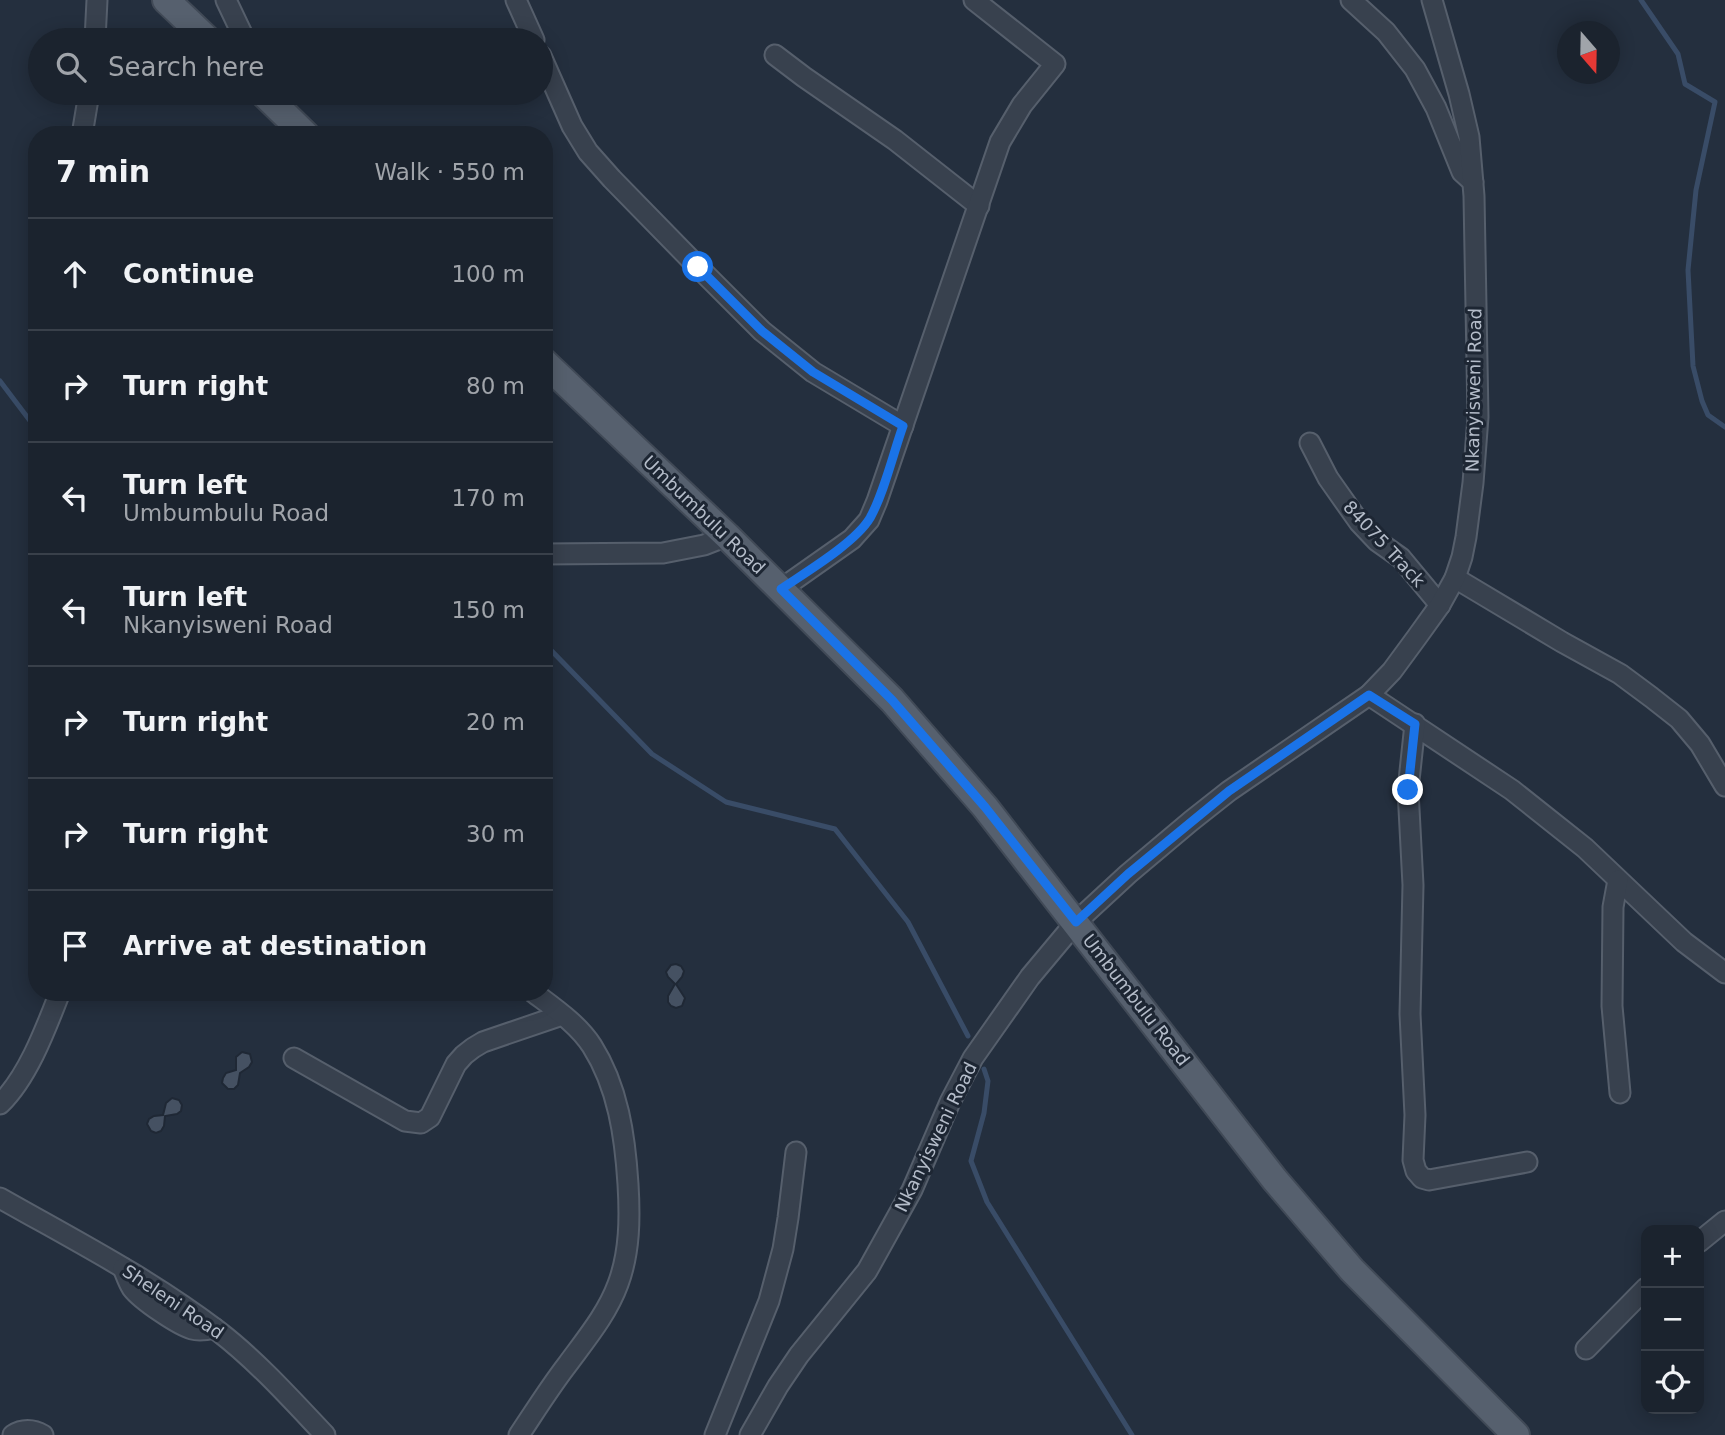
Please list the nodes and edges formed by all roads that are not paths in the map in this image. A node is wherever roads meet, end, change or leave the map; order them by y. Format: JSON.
{"nodes":[{"id":1,"x":97,"y":0,"type":"edge"},
{"id":2,"x":166,"y":0,"type":"edge"},
{"id":3,"x":226,"y":0,"type":"edge"},
{"id":4,"x":516,"y":0,"type":"edge"},
{"id":5,"x":974,"y":0,"type":"edge"},
{"id":6,"x":1351,"y":0,"type":"edge"},
{"id":7,"x":1432,"y":0,"type":"edge"},
{"id":8,"x":96,"y":28,"type":"edge"},
{"id":9,"x":195,"y":28,"type":"edge"},
{"id":10,"x":239,"y":28,"type":"edge"},
{"id":11,"x":529,"y":28,"type":"edge"},
{"id":12,"x":775,"y":55,"type":"dead end"},
{"id":13,"x":553,"y":83,"type":"edge"},
{"id":14,"x":87,"y":105,"type":"edge"},
{"id":15,"x":275,"y":105,"type":"edge"},
{"id":16,"x":84,"y":126,"type":"edge"},
{"id":17,"x":297,"y":126,"type":"edge"},
{"id":18,"x":1473,"y":183,"type":"junction"},
{"id":19,"x":979,"y":206,"type":"junction"},
{"id":20,"x":553,"y":371,"type":"edge"},
{"id":21,"x":903,"y":426,"type":"junction"},
{"id":22,"x":1310,"y":443,"type":"dead end"},
{"id":23,"x":727,"y":536,"type":"junction"},
{"id":24,"x":553,"y":554,"type":"edge"},
{"id":25,"x":1455,"y":578,"type":"junction"},
{"id":26,"x":781,"y":589,"type":"junction"},
{"id":27,"x":1440,"y":605,"type":"junction"},
{"id":28,"x":1369,"y":695,"type":"junction"},
{"id":29,"x":1415,"y":724,"type":"junction"},
{"id":30,"x":1725,"y":786,"type":"edge"},
{"id":31,"x":1618,"y":880,"type":"junction"},
{"id":32,"x":1076,"y":922,"type":"junction"},
{"id":33,"x":1725,"y":973,"type":"edge"},
{"id":34,"x":56,"y":1001,"type":"edge"},
{"id":35,"x":544,"y":1001,"type":"edge"},
{"id":36,"x":562,"y":1015,"type":"junction"},
{"id":37,"x":294,"y":1058,"type":"dead end"},
{"id":38,"x":1620,"y":1093,"type":"dead end"},
{"id":39,"x":0,"y":1104,"type":"edge"},
{"id":40,"x":796,"y":1152,"type":"dead end"},
{"id":41,"x":1527,"y":1162,"type":"dead end"},
{"id":42,"x":0,"y":1198,"type":"edge"},
{"id":43,"x":1725,"y":1221,"type":"edge"},
{"id":44,"x":1704,"y":1238,"type":"edge"},
{"id":45,"x":1641,"y":1293,"type":"edge"},
{"id":46,"x":1586,"y":1349,"type":"dead end"},
{"id":47,"x":13,"y":1435,"type":"edge"},
{"id":48,"x":43,"y":1435,"type":"edge"},
{"id":49,"x":325,"y":1435,"type":"edge"},
{"id":50,"x":519,"y":1435,"type":"edge"},
{"id":51,"x":715,"y":1435,"type":"edge"},
{"id":52,"x":750,"y":1435,"type":"edge"},
{"id":53,"x":1516,"y":1435,"type":"edge"}],
"edges":[{"from":1,"to":8,"type":"street"},
{"from":2,"to":9,"type":"main road"},
{"from":3,"to":10,"type":"street"},
{"from":4,"to":11,"type":"street"},
{"from":5,"to":19,"type":"street"},
{"from":6,"to":18,"type":"street"},
{"from":7,"to":18,"type":"street","name":"Nkanyisweni Road"},
{"from":12,"to":19,"type":"street"},
{"from":13,"to":21,"type":"street"},
{"from":14,"to":16,"type":"street"},
{"from":15,"to":17,"type":"main road"},
{"from":18,"to":25,"type":"street","name":"Nkanyisweni Road"},
{"from":19,"to":21,"type":"street"},
{"from":20,"to":23,"type":"main road","name":"Umbumbulu Road"},
{"from":21,"to":26,"type":"street"},
{"from":22,"to":27,"type":"street","name":"84075 Track"},
{"from":23,"to":24,"type":"street"},
{"from":23,"to":26,"type":"main road","name":"Umbumbulu Road"},
{"from":25,"to":27,"type":"street","name":"Nkanyisweni Road"},
{"from":25,"to":30,"type":"street"},
{"from":26,"to":32,"type":"main road","name":"Umbumbulu Road"},
{"from":27,"to":28,"type":"street","name":"Nkanyisweni Road"},
{"from":28,"to":29,"type":"street"},
{"from":28,"to":32,"type":"street","name":"Nkanyisweni Road"},
{"from":29,"to":31,"type":"street"},
{"from":29,"to":41,"type":"street"},
{"from":31,"to":33,"type":"street"},
{"from":31,"to":38,"type":"street"},
{"from":32,"to":52,"type":"street","name":"Nkanyisweni Road"},
{"from":32,"to":53,"type":"main road","name":"Umbumbulu Road"},
{"from":34,"to":39,"type":"street"},
{"from":35,"to":36,"type":"street"},
{"from":36,"to":37,"type":"street"},
{"from":36,"to":50,"type":"street"},
{"from":40,"to":51,"type":"street"},
{"from":42,"to":49,"type":"street","name":"Sheleni Road"},
{"from":43,"to":44,"type":"street"},
{"from":45,"to":46,"type":"street"},
{"from":47,"to":48,"type":"street"}]}
